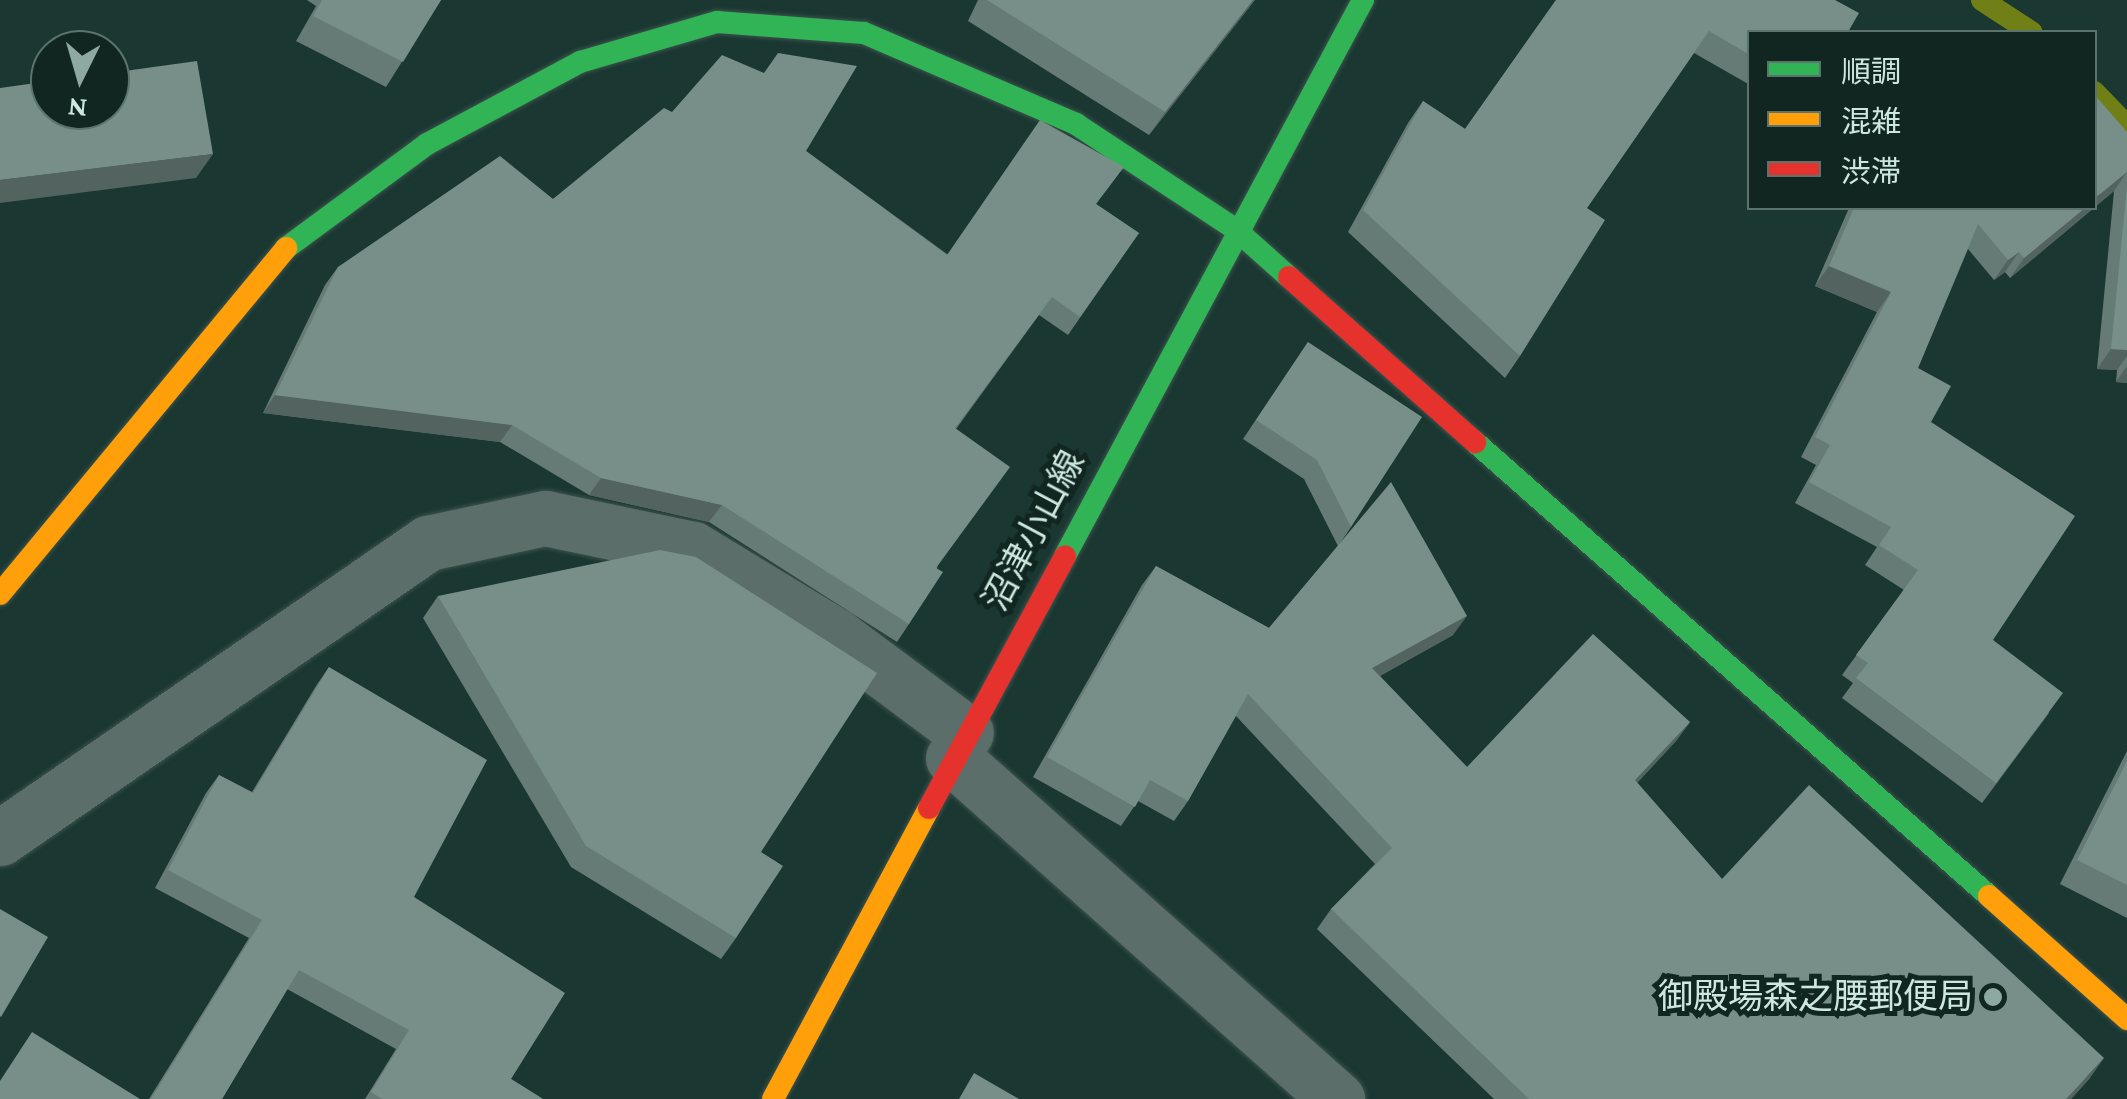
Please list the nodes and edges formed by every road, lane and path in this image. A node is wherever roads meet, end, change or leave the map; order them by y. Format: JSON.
{"nodes":[{"id":1,"x":1363,"y":0,"type":"edge"},
{"id":2,"x":1234,"y":228,"type":"junction"},
{"id":3,"x":0,"y":594,"type":"edge"},
{"id":4,"x":959,"y":746,"type":"junction"},
{"id":5,"x":0,"y":838,"type":"edge"},
{"id":6,"x":2127,"y":1019,"type":"edge"},
{"id":7,"x":773,"y":1099,"type":"edge"},
{"id":8,"x":1337,"y":1099,"type":"edge"}],
"edges":[{"from":1,"to":2,"type":"street","name":"沼津小山線"},
{"from":2,"to":3,"type":"street"},
{"from":2,"to":4,"type":"street","name":"沼津小山線"},
{"from":2,"to":6,"type":"street"},
{"from":4,"to":5,"type":"street"},
{"from":4,"to":7,"type":"street","name":"沼津小山線"},
{"from":4,"to":8,"type":"street"}]}
